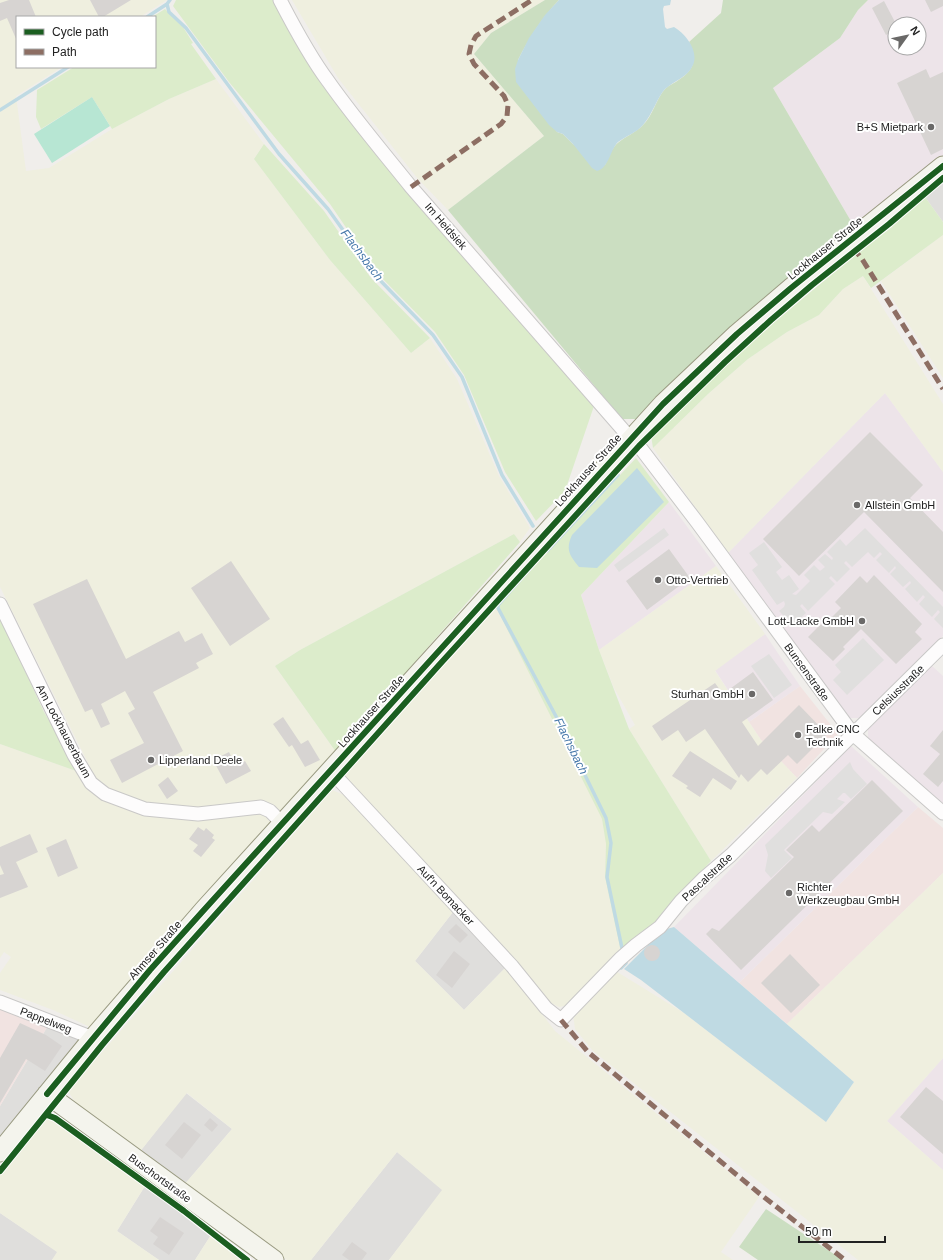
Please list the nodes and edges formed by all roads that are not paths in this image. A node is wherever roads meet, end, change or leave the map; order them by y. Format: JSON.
{"nodes":[{"id":1,"x":280,"y":0,"type":"edge"},
{"id":2,"x":943,"y":166,"type":"edge"},
{"id":3,"x":631,"y":439,"type":"junction"},
{"id":4,"x":0,"y":604,"type":"edge"},
{"id":5,"x":943,"y":646,"type":"edge"},
{"id":6,"x":853,"y":734,"type":"junction"},
{"id":7,"x":330,"y":770,"type":"junction"},
{"id":8,"x":943,"y":813,"type":"edge"},
{"id":9,"x":282,"y":823,"type":"junction"},
{"id":10,"x":0,"y":1002,"type":"edge"},
{"id":11,"x":561,"y":1020,"type":"joint"},
{"id":12,"x":93,"y":1038,"type":"junction"},
{"id":13,"x":47,"y":1094,"type":"junction"},
{"id":14,"x":0,"y":1152,"type":"edge"},
{"id":15,"x":274,"y":1260,"type":"edge"}],
"edges":[{"from":1,"to":3,"type":"street","name":"Im Heidsiek"},
{"from":2,"to":3,"type":"street","name":"Lockhauser Straße"},
{"from":3,"to":6,"type":"street","name":"Bunsenstraße"},
{"from":3,"to":7,"type":"street","name":"Lockhauser Straße"},
{"from":4,"to":9,"type":"street","name":"Am Lockhauserbaum"},
{"from":5,"to":6,"type":"street","name":"Celsiusstraße"},
{"from":6,"to":8,"type":"street","name":"Bunsenstraße"},
{"from":6,"to":11,"type":"street","name":"Pascalstraße"},
{"from":7,"to":9,"type":"street","name":"Lockhauser Straße"},
{"from":7,"to":11,"type":"street","name":"Auf'n Bomacker"},
{"from":9,"to":12,"type":"street","name":"Ahmser Straße"},
{"from":10,"to":12,"type":"street","name":"Pappelweg"},
{"from":12,"to":13,"type":"street","name":"Ahmser Straße"},
{"from":13,"to":14,"type":"street","name":"Ahmser Straße"},
{"from":13,"to":15,"type":"street","name":"Buschortstraße"}]}
